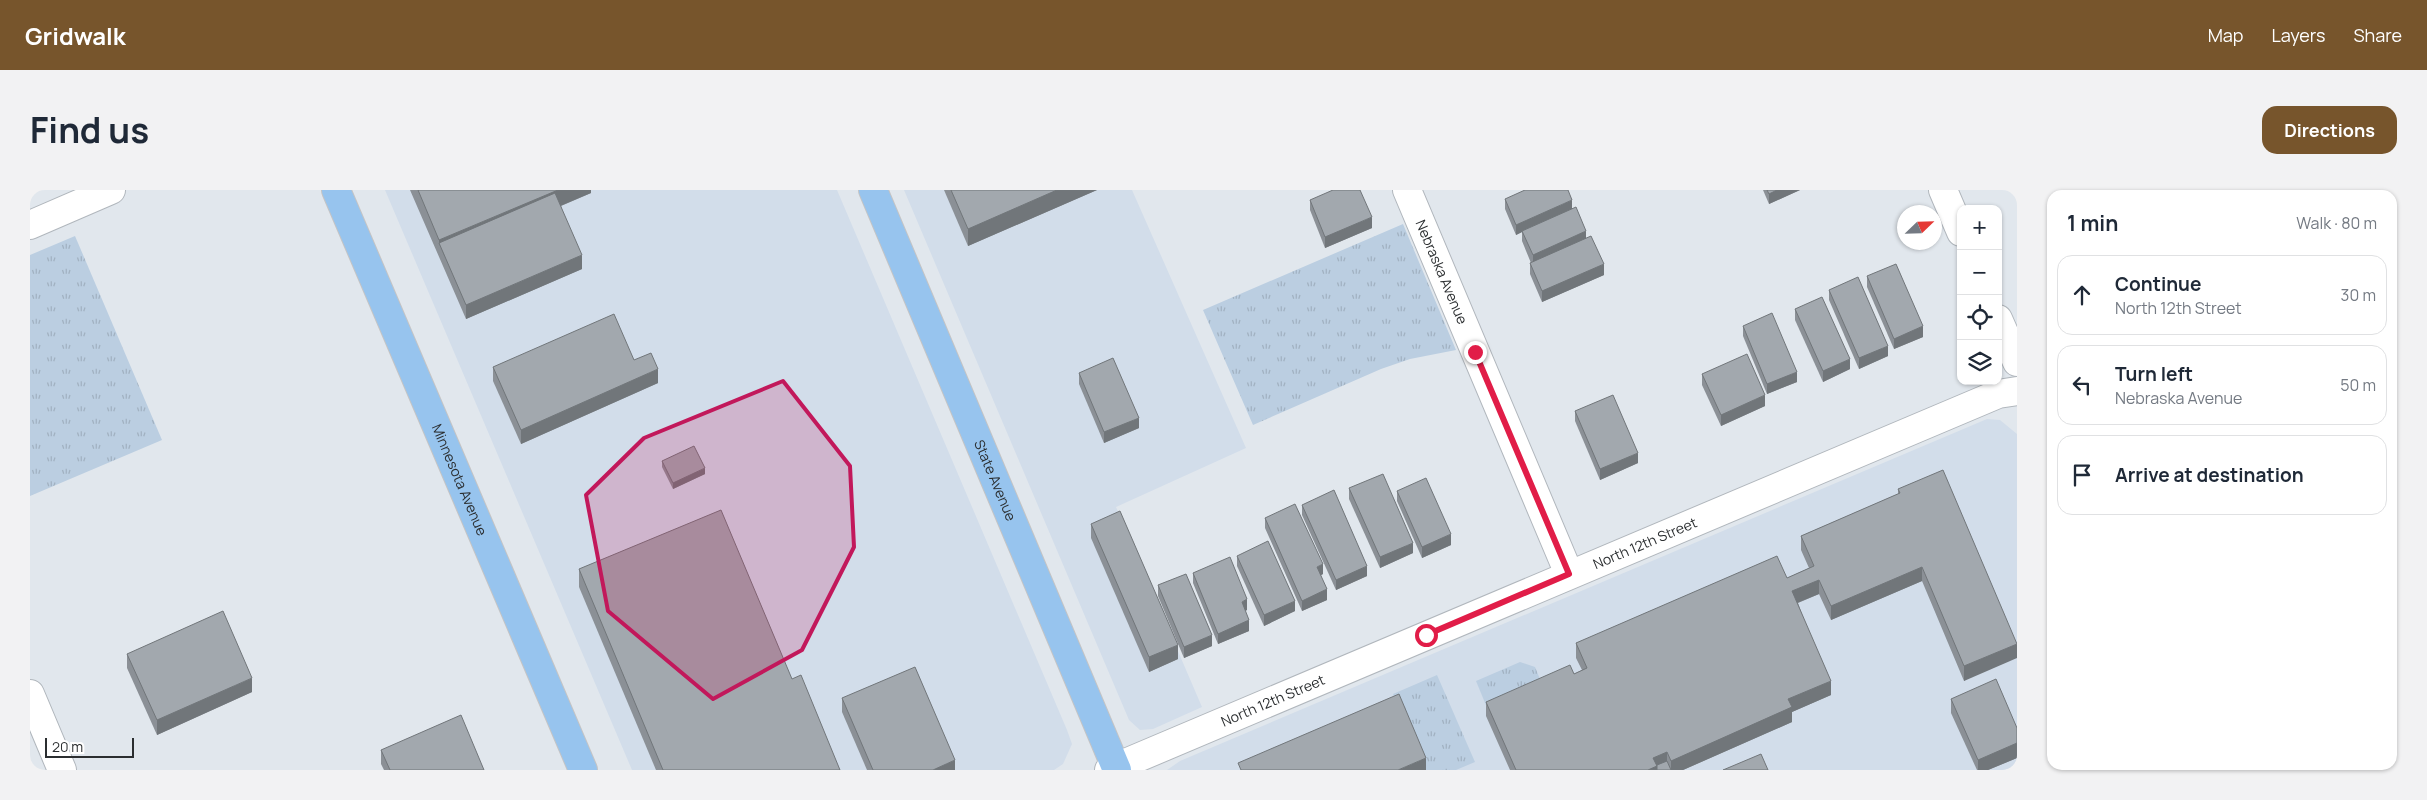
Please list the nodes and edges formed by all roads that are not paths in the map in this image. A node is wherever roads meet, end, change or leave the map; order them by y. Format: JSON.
{"nodes":[{"id":1,"x":111,"y":190,"type":"edge"},
{"id":2,"x":336,"y":190,"type":"edge"},
{"id":3,"x":873,"y":190,"type":"edge"},
{"id":4,"x":1407,"y":190,"type":"edge"},
{"id":5,"x":1943,"y":190,"type":"edge"},
{"id":6,"x":1957,"y":223,"type":"edge"},
{"id":7,"x":30,"y":225,"type":"edge"},
{"id":8,"x":2002,"y":328,"type":"edge"},
{"id":9,"x":2017,"y":362,"type":"edge"},
{"id":10,"x":2017,"y":391,"type":"edge"},
{"id":11,"x":1569,"y":574,"type":"junction"},
{"id":12,"x":30,"y":694,"type":"edge"},
{"id":13,"x":1114,"y":769,"type":"edge"},
{"id":14,"x":62,"y":770,"type":"edge"},
{"id":15,"x":583,"y":770,"type":"edge"}],
"edges":[{"from":1,"to":7,"type":"street"},
{"from":2,"to":15,"type":"main road","name":"Minnesota Avenue"},
{"from":3,"to":13,"type":"main road","name":"State Avenue"},
{"from":4,"to":11,"type":"street","name":"Nebraska Avenue"},
{"from":5,"to":6,"type":"street"},
{"from":8,"to":9,"type":"street"},
{"from":10,"to":11,"type":"street","name":"North 12th Street"},
{"from":11,"to":13,"type":"street","name":"North 12th Street"},
{"from":12,"to":14,"type":"street"}]}
